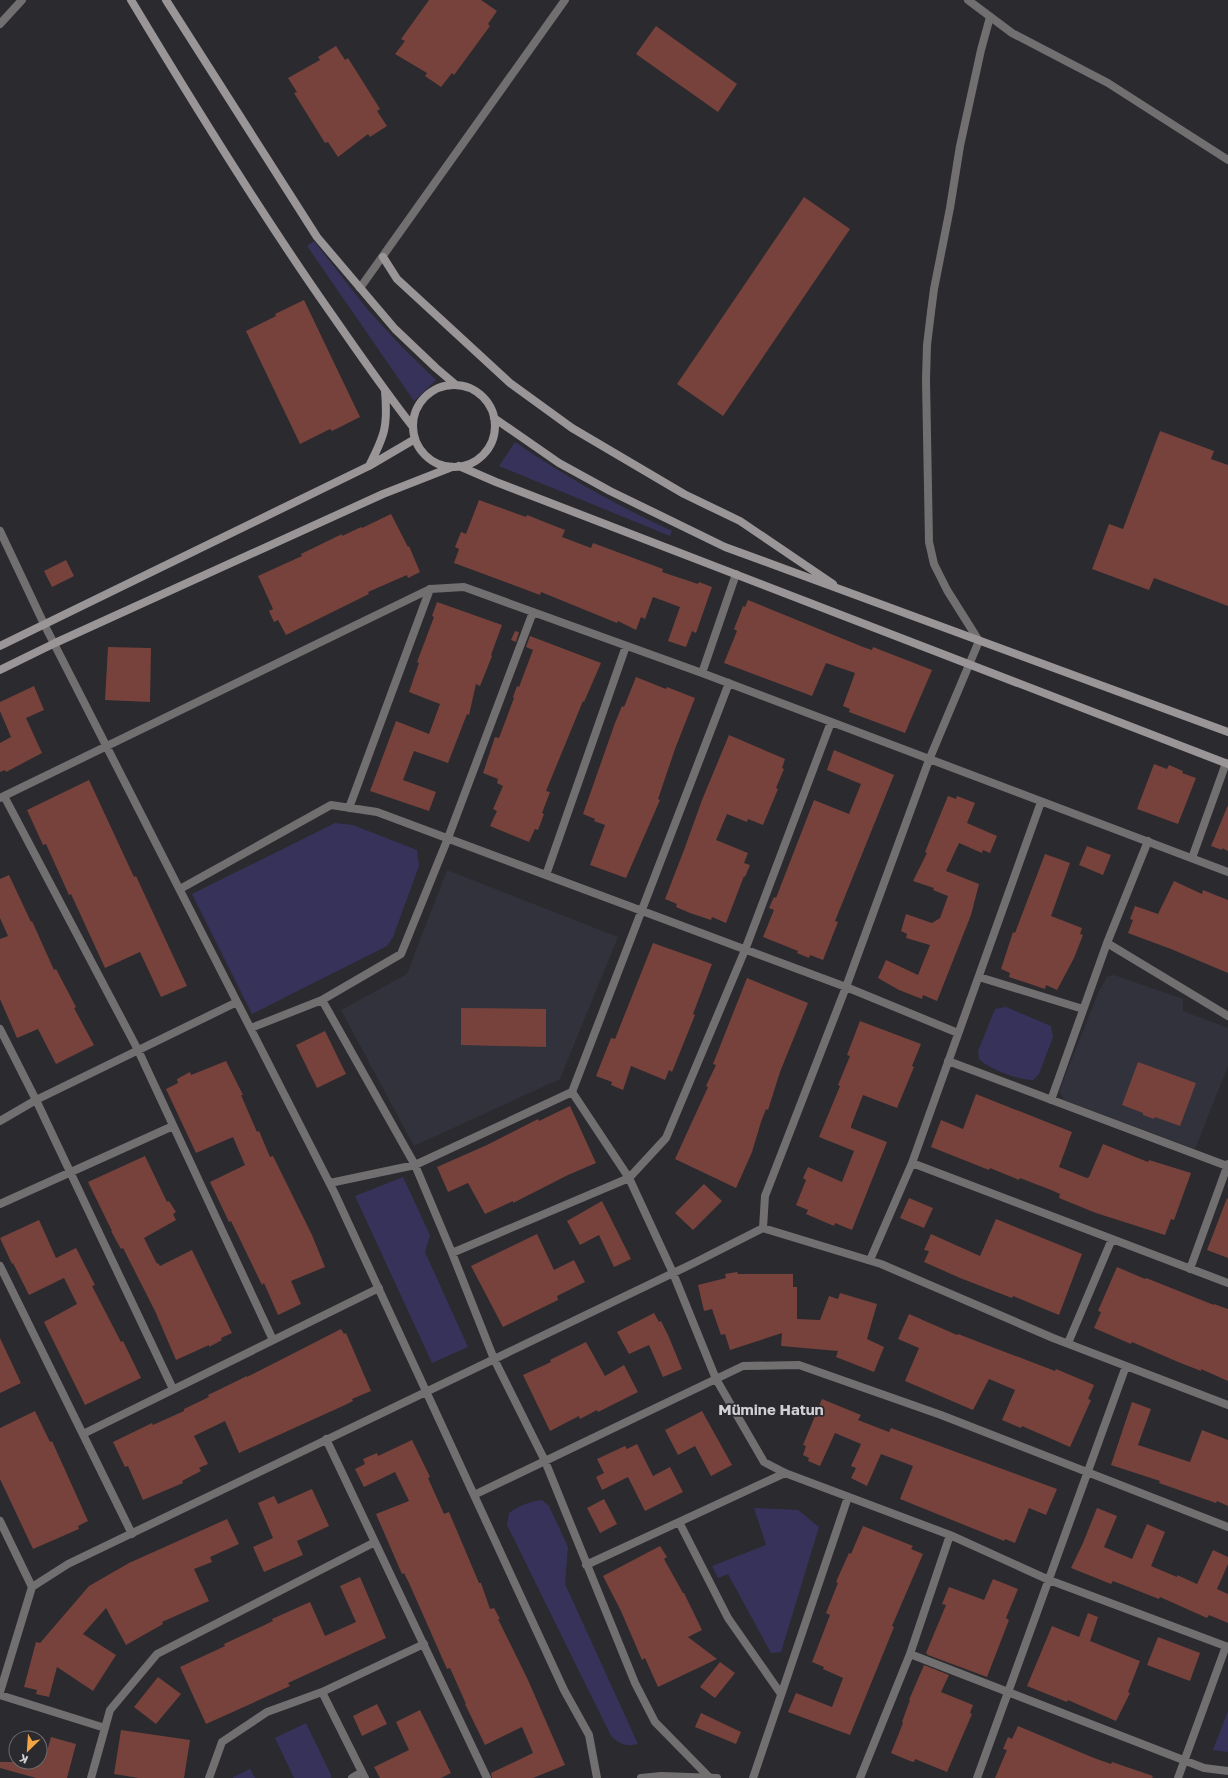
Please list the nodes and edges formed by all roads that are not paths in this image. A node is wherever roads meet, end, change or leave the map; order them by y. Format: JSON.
{"nodes":[{"id":1,"x":22,"y":0,"type":"edge"},
{"id":2,"x":131,"y":0,"type":"edge"},
{"id":3,"x":166,"y":0,"type":"edge"},
{"id":4,"x":565,"y":0,"type":"edge"},
{"id":5,"x":968,"y":0,"type":"edge"},
{"id":6,"x":990,"y":17,"type":"junction"},
{"id":7,"x":0,"y":24,"type":"edge"},
{"id":8,"x":1228,"y":160,"type":"edge"},
{"id":9,"x":382,"y":257,"type":"junction"},
{"id":10,"x":360,"y":288,"type":"junction"},
{"id":11,"x":456,"y":386,"type":"junction"},
{"id":12,"x":384,"y":390,"type":"junction"},
{"id":13,"x":494,"y":418,"type":"junction"},
{"id":14,"x":413,"y":427,"type":"junction"},
{"id":15,"x":415,"y":439,"type":"junction"},
{"id":16,"x":369,"y":466,"type":"junction"},
{"id":17,"x":456,"y":466,"type":"junction"},
{"id":18,"x":0,"y":531,"type":"edge"},
{"id":19,"x":736,"y":574,"type":"junction"},
{"id":20,"x":430,"y":590,"type":"junction"},
{"id":21,"x":844,"y":591,"type":"junction"},
{"id":22,"x":533,"y":612,"type":"junction"},
{"id":23,"x":44,"y":624,"type":"junction"},
{"id":24,"x":979,"y":641,"type":"junction"},
{"id":25,"x":55,"y":643,"type":"junction"},
{"id":26,"x":0,"y":646,"type":"edge"},
{"id":27,"x":626,"y":646,"type":"junction"},
{"id":28,"x":969,"y":663,"type":"junction"},
{"id":29,"x":0,"y":670,"type":"edge"},
{"id":30,"x":702,"y":673,"type":"junction"},
{"id":31,"x":729,"y":684,"type":"junction"},
{"id":32,"x":831,"y":722,"type":"junction"},
{"id":33,"x":1228,"y":732,"type":"edge"},
{"id":34,"x":108,"y":746,"type":"junction"},
{"id":35,"x":929,"y":760,"type":"junction"},
{"id":36,"x":1227,"y":763,"type":"edge"},
{"id":37,"x":2,"y":797,"type":"edge"},
{"id":38,"x":1041,"y":802,"type":"junction"},
{"id":39,"x":349,"y":808,"type":"junction"},
{"id":40,"x":448,"y":838,"type":"junction"},
{"id":41,"x":1148,"y":842,"type":"junction"},
{"id":42,"x":1192,"y":858,"type":"junction"},
{"id":43,"x":1228,"y":872,"type":"edge"},
{"id":44,"x":546,"y":875,"type":"junction"},
{"id":45,"x":180,"y":889,"type":"junction"},
{"id":46,"x":641,"y":911,"type":"junction"},
{"id":47,"x":1107,"y":942,"type":"junction"},
{"id":48,"x":745,"y":950,"type":"junction"},
{"id":49,"x":979,"y":977,"type":"junction"},
{"id":50,"x":846,"y":987,"type":"junction"},
{"id":51,"x":322,"y":1000,"type":"junction"},
{"id":52,"x":237,"y":1002,"type":"junction"},
{"id":53,"x":1083,"y":1009,"type":"junction"},
{"id":54,"x":1228,"y":1016,"type":"edge"},
{"id":55,"x":251,"y":1028,"type":"junction"},
{"id":56,"x":0,"y":1029,"type":"edge"},
{"id":57,"x":958,"y":1033,"type":"junction"},
{"id":58,"x":138,"y":1050,"type":"junction"},
{"id":59,"x":948,"y":1061,"type":"junction"},
{"id":60,"x":572,"y":1092,"type":"junction"},
{"id":61,"x":36,"y":1100,"type":"junction"},
{"id":62,"x":1051,"y":1100,"type":"junction"},
{"id":63,"x":0,"y":1121,"type":"edge"},
{"id":64,"x":173,"y":1126,"type":"junction"},
{"id":65,"x":912,"y":1163,"type":"junction"},
{"id":66,"x":415,"y":1165,"type":"junction"},
{"id":67,"x":1228,"y":1165,"type":"edge"},
{"id":68,"x":70,"y":1172,"type":"junction"},
{"id":69,"x":629,"y":1178,"type":"junction"},
{"id":70,"x":330,"y":1183,"type":"junction"},
{"id":71,"x":0,"y":1204,"type":"edge"},
{"id":72,"x":763,"y":1228,"type":"junction"},
{"id":73,"x":1112,"y":1239,"type":"junction"},
{"id":74,"x":452,"y":1253,"type":"junction"},
{"id":75,"x":870,"y":1260,"type":"junction"},
{"id":76,"x":0,"y":1266,"type":"edge"},
{"id":77,"x":1190,"y":1269,"type":"junction"},
{"id":78,"x":674,"y":1273,"type":"junction"},
{"id":79,"x":1228,"y":1283,"type":"edge"},
{"id":80,"x":378,"y":1288,"type":"junction"},
{"id":81,"x":273,"y":1340,"type":"junction"},
{"id":82,"x":1068,"y":1344,"type":"junction"},
{"id":83,"x":494,"y":1359,"type":"junction"},
{"id":84,"x":1126,"y":1366,"type":"junction"},
{"id":85,"x":716,"y":1379,"type":"junction"},
{"id":86,"x":173,"y":1389,"type":"junction"},
{"id":87,"x":426,"y":1391,"type":"junction"},
{"id":88,"x":1228,"y":1405,"type":"edge"},
{"id":89,"x":83,"y":1434,"type":"junction"},
{"id":90,"x":326,"y":1439,"type":"junction"},
{"id":91,"x":545,"y":1461,"type":"junction"},
{"id":92,"x":785,"y":1473,"type":"junction"},
{"id":93,"x":1089,"y":1473,"type":"junction"},
{"id":94,"x":474,"y":1495,"type":"junction"},
{"id":95,"x":848,"y":1497,"type":"junction"},
{"id":96,"x":0,"y":1521,"type":"edge"},
{"id":97,"x":679,"y":1522,"type":"junction"},
{"id":98,"x":1228,"y":1527,"type":"edge"},
{"id":99,"x":132,"y":1534,"type":"junction"},
{"id":100,"x":950,"y":1535,"type":"junction"},
{"id":101,"x":375,"y":1542,"type":"junction"},
{"id":102,"x":586,"y":1565,"type":"junction"},
{"id":103,"x":1050,"y":1580,"type":"junction"},
{"id":104,"x":32,"y":1587,"type":"junction"},
{"id":105,"x":424,"y":1644,"type":"junction"},
{"id":106,"x":1227,"y":1646,"type":"edge"},
{"id":107,"x":910,"y":1654,"type":"junction"},
{"id":108,"x":322,"y":1692,"type":"junction"},
{"id":109,"x":1008,"y":1693,"type":"junction"},
{"id":110,"x":0,"y":1694,"type":"edge"},
{"id":111,"x":781,"y":1694,"type":"junction"},
{"id":112,"x":105,"y":1728,"type":"junction"},
{"id":113,"x":1185,"y":1761,"type":"junction"},
{"id":114,"x":1228,"y":1771,"type":"edge"},
{"id":115,"x":363,"y":1775,"type":"edge"},
{"id":116,"x":91,"y":1778,"type":"edge"},
{"id":117,"x":209,"y":1778,"type":"edge"},
{"id":118,"x":352,"y":1778,"type":"edge"},
{"id":119,"x":487,"y":1778,"type":"edge"},
{"id":120,"x":597,"y":1778,"type":"edge"},
{"id":121,"x":641,"y":1778,"type":"edge"},
{"id":122,"x":710,"y":1778,"type":"edge"},
{"id":123,"x":717,"y":1778,"type":"edge"},
{"id":124,"x":753,"y":1778,"type":"edge"},
{"id":125,"x":860,"y":1778,"type":"edge"},
{"id":126,"x":977,"y":1778,"type":"edge"},
{"id":127,"x":1178,"y":1778,"type":"edge"}],
"edges":[{"from":1,"to":7,"type":"street"},
{"from":2,"to":12,"type":"street"},
{"from":3,"to":10,"type":"street"},
{"from":4,"to":9,"type":"street"},
{"from":5,"to":6,"type":"street"},
{"from":6,"to":8,"type":"street"},
{"from":6,"to":24,"type":"street"},
{"from":9,"to":10,"type":"street"},
{"from":9,"to":21,"type":"street"},
{"from":10,"to":11,"type":"street"},
{"from":11,"to":13,"type":"street"},
{"from":11,"to":14,"type":"street"},
{"from":12,"to":14,"type":"street"},
{"from":12,"to":16,"type":"street"},
{"from":13,"to":17,"type":"street"},
{"from":13,"to":21,"type":"street"},
{"from":14,"to":15,"type":"street"},
{"from":15,"to":16,"type":"street"},
{"from":15,"to":17,"type":"street"},
{"from":16,"to":23,"type":"street"},
{"from":17,"to":19,"type":"street"},
{"from":17,"to":25,"type":"street"},
{"from":18,"to":23,"type":"street"},
{"from":19,"to":28,"type":"street"},
{"from":19,"to":30,"type":"street"},
{"from":20,"to":22,"type":"street"},
{"from":20,"to":34,"type":"street"},
{"from":20,"to":39,"type":"street"},
{"from":21,"to":24,"type":"street"},
{"from":22,"to":27,"type":"street"},
{"from":22,"to":40,"type":"street"},
{"from":23,"to":25,"type":"street"},
{"from":23,"to":26,"type":"street"},
{"from":24,"to":28,"type":"street"},
{"from":24,"to":33,"type":"street"},
{"from":25,"to":29,"type":"street"},
{"from":25,"to":34,"type":"street"},
{"from":27,"to":30,"type":"street"},
{"from":27,"to":44,"type":"street"},
{"from":28,"to":35,"type":"street"},
{"from":28,"to":36,"type":"street"},
{"from":30,"to":31,"type":"street"},
{"from":31,"to":32,"type":"street"},
{"from":31,"to":46,"type":"street"},
{"from":32,"to":35,"type":"street"},
{"from":32,"to":48,"type":"street"},
{"from":34,"to":37,"type":"street"},
{"from":34,"to":45,"type":"street"},
{"from":35,"to":38,"type":"street"},
{"from":35,"to":50,"type":"street"},
{"from":36,"to":42,"type":"street"},
{"from":37,"to":58,"type":"street"},
{"from":38,"to":41,"type":"street"},
{"from":38,"to":49,"type":"street"},
{"from":39,"to":40,"type":"street"},
{"from":39,"to":45,"type":"street"},
{"from":40,"to":44,"type":"street"},
{"from":40,"to":51,"type":"street"},
{"from":41,"to":42,"type":"street"},
{"from":41,"to":47,"type":"street"},
{"from":42,"to":43,"type":"street"},
{"from":44,"to":46,"type":"street"},
{"from":45,"to":52,"type":"street"},
{"from":46,"to":48,"type":"street"},
{"from":46,"to":60,"type":"street"},
{"from":47,"to":53,"type":"street"},
{"from":47,"to":54,"type":"street"},
{"from":48,"to":50,"type":"street"},
{"from":48,"to":69,"type":"street"},
{"from":49,"to":53,"type":"street"},
{"from":49,"to":57,"type":"street"},
{"from":50,"to":57,"type":"street"},
{"from":50,"to":72,"type":"street"},
{"from":51,"to":55,"type":"street"},
{"from":51,"to":66,"type":"street"},
{"from":52,"to":55,"type":"street"},
{"from":52,"to":58,"type":"street"},
{"from":53,"to":62,"type":"street"},
{"from":55,"to":70,"type":"street"},
{"from":56,"to":61,"type":"street"},
{"from":57,"to":59,"type":"street"},
{"from":58,"to":61,"type":"street"},
{"from":58,"to":64,"type":"street"},
{"from":59,"to":62,"type":"street"},
{"from":59,"to":65,"type":"street"},
{"from":60,"to":66,"type":"street"},
{"from":60,"to":69,"type":"street"},
{"from":61,"to":63,"type":"street"},
{"from":61,"to":68,"type":"street"},
{"from":62,"to":67,"type":"street"},
{"from":64,"to":68,"type":"street"},
{"from":64,"to":81,"type":"street"},
{"from":65,"to":73,"type":"street"},
{"from":65,"to":75,"type":"street"},
{"from":66,"to":70,"type":"street"},
{"from":66,"to":74,"type":"street"},
{"from":67,"to":77,"type":"street"},
{"from":68,"to":71,"type":"street"},
{"from":68,"to":86,"type":"street"},
{"from":69,"to":74,"type":"street"},
{"from":69,"to":78,"type":"street"},
{"from":70,"to":80,"type":"street"},
{"from":72,"to":75,"type":"street"},
{"from":72,"to":78,"type":"street"},
{"from":73,"to":77,"type":"street"},
{"from":73,"to":82,"type":"street"},
{"from":74,"to":83,"type":"street"},
{"from":75,"to":82,"type":"street"},
{"from":76,"to":89,"type":"street"},
{"from":77,"to":79,"type":"street"},
{"from":78,"to":83,"type":"street"},
{"from":78,"to":85,"type":"street"},
{"from":80,"to":81,"type":"street"},
{"from":80,"to":87,"type":"street"},
{"from":81,"to":86,"type":"street"},
{"from":82,"to":84,"type":"street"},
{"from":83,"to":87,"type":"street"},
{"from":83,"to":91,"type":"street"},
{"from":84,"to":88,"type":"street"},
{"from":84,"to":93,"type":"street"},
{"from":85,"to":91,"type":"street"},
{"from":85,"to":92,"type":"street"},
{"from":85,"to":93,"type":"street"},
{"from":86,"to":89,"type":"street"},
{"from":87,"to":90,"type":"street"},
{"from":87,"to":94,"type":"street"},
{"from":89,"to":99,"type":"street"},
{"from":90,"to":99,"type":"street"},
{"from":90,"to":101,"type":"street"},
{"from":91,"to":94,"type":"street"},
{"from":91,"to":102,"type":"street"},
{"from":92,"to":95,"type":"street"},
{"from":92,"to":97,"type":"street"},
{"from":93,"to":98,"type":"street"},
{"from":93,"to":103,"type":"street"},
{"from":94,"to":120,"type":"street"},
{"from":95,"to":100,"type":"street"},
{"from":95,"to":111,"type":"street"},
{"from":96,"to":104,"type":"street"},
{"from":97,"to":102,"type":"street"},
{"from":97,"to":111,"type":"street"},
{"from":99,"to":104,"type":"street"},
{"from":100,"to":103,"type":"street"},
{"from":100,"to":107,"type":"street"},
{"from":101,"to":105,"type":"street"},
{"from":101,"to":112,"type":"street"},
{"from":102,"to":122,"type":"street"},
{"from":103,"to":106,"type":"street"},
{"from":103,"to":109,"type":"street"},
{"from":104,"to":110,"type":"street"},
{"from":105,"to":108,"type":"street"},
{"from":105,"to":119,"type":"street"},
{"from":106,"to":113,"type":"street"},
{"from":107,"to":109,"type":"street"},
{"from":107,"to":125,"type":"street"},
{"from":108,"to":115,"type":"street"},
{"from":108,"to":117,"type":"street"},
{"from":109,"to":113,"type":"street"},
{"from":109,"to":126,"type":"street"},
{"from":110,"to":112,"type":"street"},
{"from":111,"to":124,"type":"street"},
{"from":112,"to":116,"type":"street"},
{"from":113,"to":114,"type":"street"},
{"from":113,"to":127,"type":"street"},
{"from":115,"to":118,"type":"street"},
{"from":121,"to":122,"type":"street"},
{"from":122,"to":123,"type":"street"}]}
